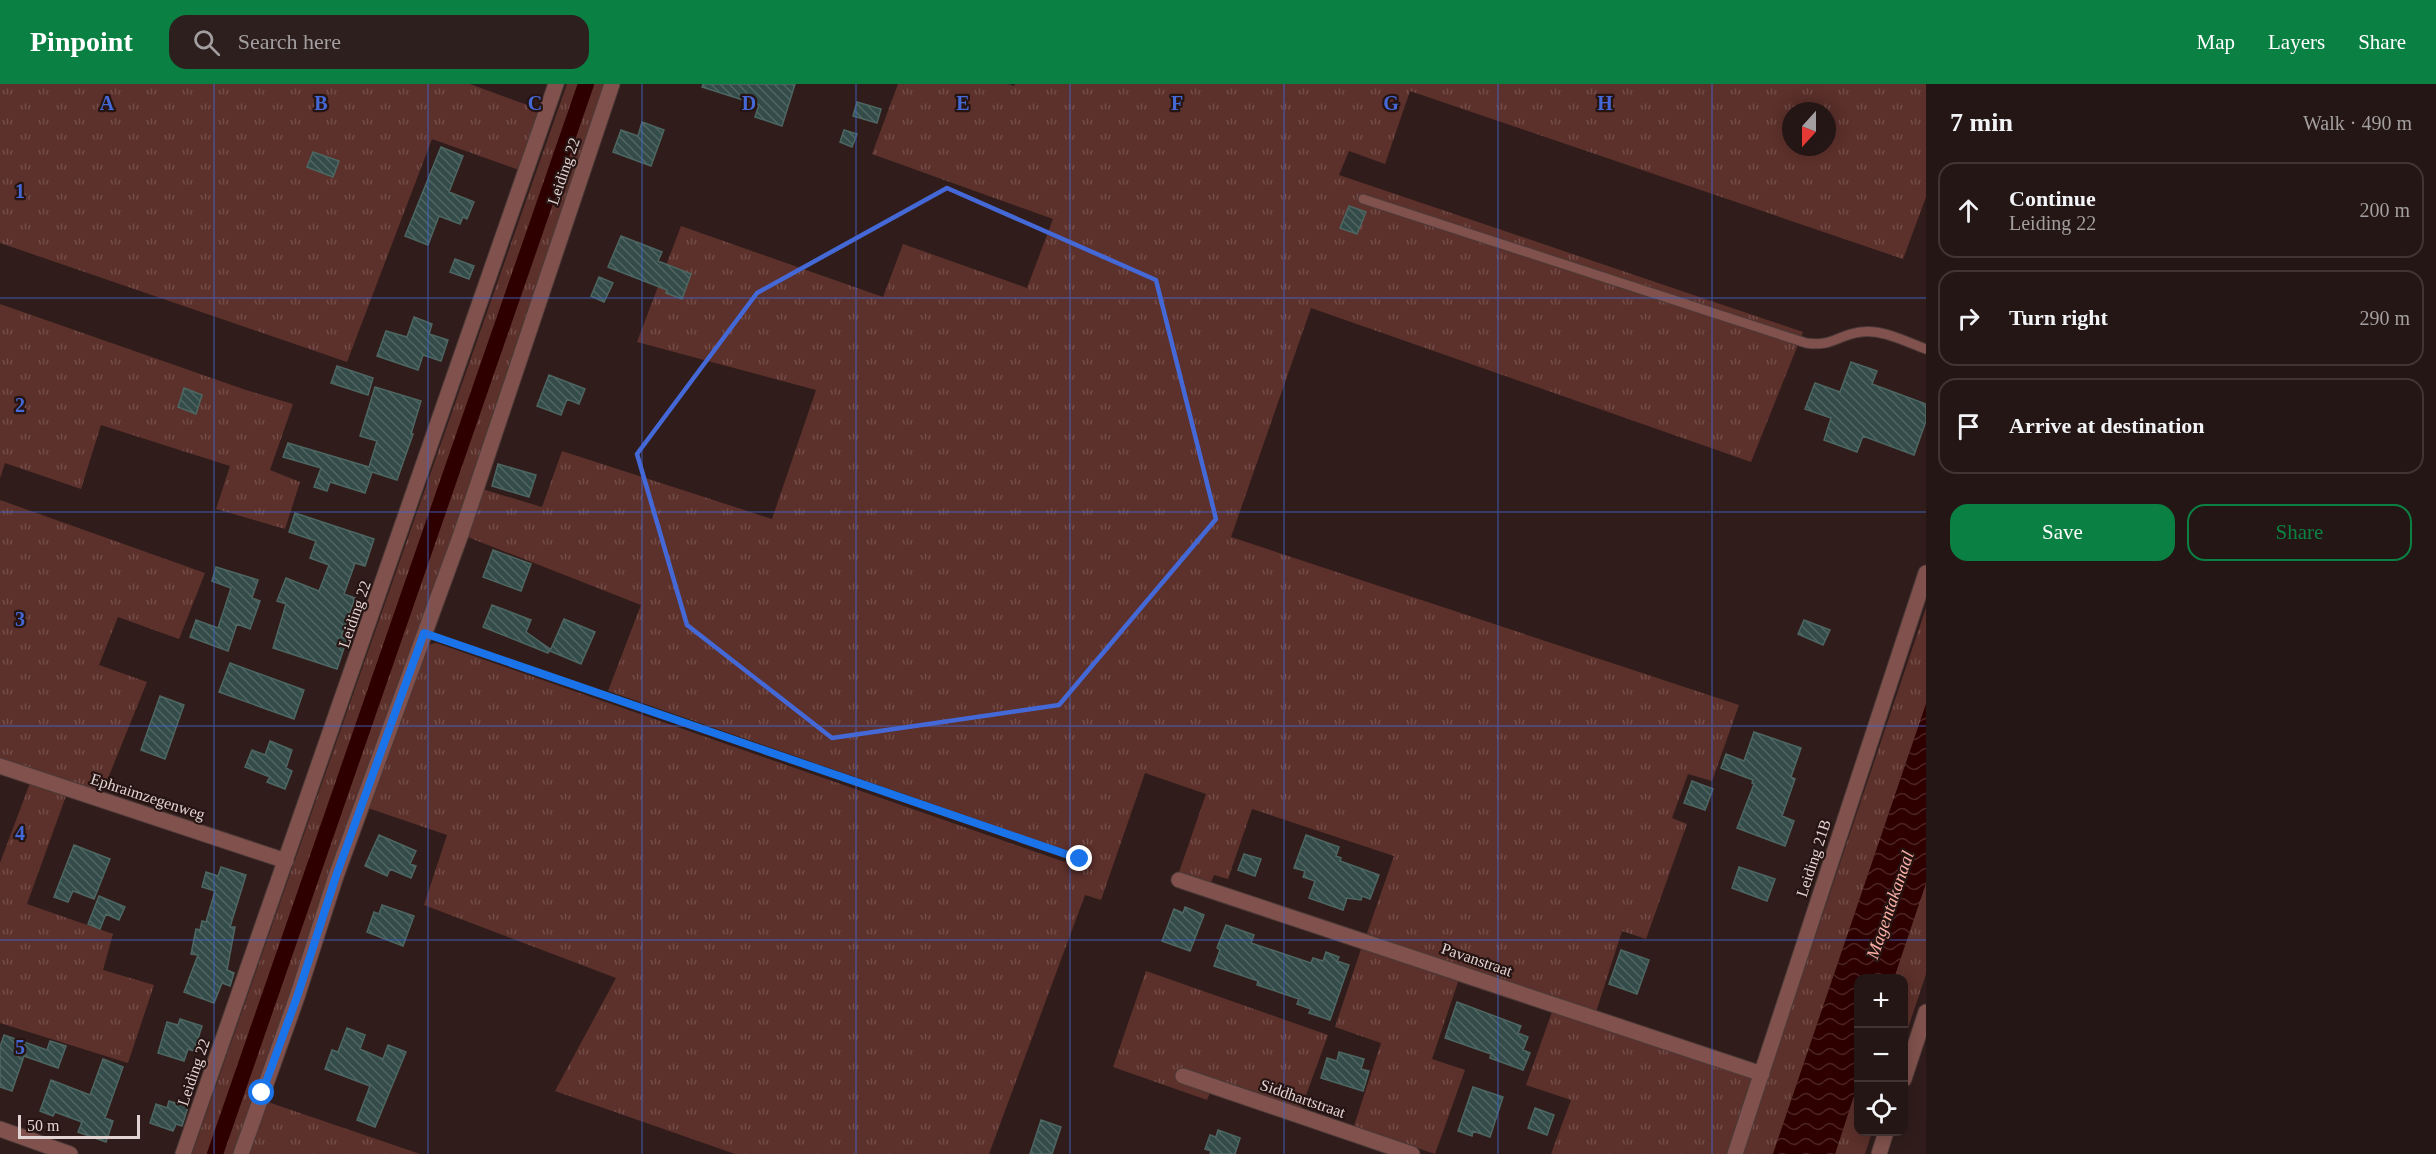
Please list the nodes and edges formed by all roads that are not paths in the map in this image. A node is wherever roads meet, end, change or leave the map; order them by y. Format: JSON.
{"nodes":[{"id":1,"x":556,"y":84,"type":"edge"},
{"id":2,"x":612,"y":84,"type":"edge"},
{"id":3,"x":1363,"y":199,"type":"dead end"},
{"id":4,"x":1926,"y":349,"type":"edge"},
{"id":5,"x":1926,"y":573,"type":"edge"},
{"id":6,"x":0,"y":766,"type":"edge"},
{"id":7,"x":286,"y":861,"type":"junction"},
{"id":8,"x":1179,"y":880,"type":"dead end"},
{"id":9,"x":1926,"y":1012,"type":"edge"},
{"id":10,"x":1908,"y":1067,"type":"edge"},
{"id":11,"x":1762,"y":1074,"type":"junction"},
{"id":12,"x":1183,"y":1076,"type":"dead end"},
{"id":13,"x":0,"y":1130,"type":"edge"},
{"id":14,"x":1884,"y":1136,"type":"edge"},
{"id":15,"x":70,"y":1154,"type":"edge"},
{"id":16,"x":183,"y":1154,"type":"edge"},
{"id":17,"x":241,"y":1154,"type":"edge"},
{"id":18,"x":1412,"y":1154,"type":"edge"},
{"id":19,"x":1735,"y":1154,"type":"edge"},
{"id":20,"x":1879,"y":1154,"type":"edge"}],
"edges":[{"from":1,"to":7,"type":"street","name":"Leiding 22"},
{"from":2,"to":17,"type":"street","name":"Leiding 22"},
{"from":3,"to":4,"type":"lane"},
{"from":5,"to":11,"type":"street","name":"Leiding 21B"},
{"from":6,"to":7,"type":"street","name":"Ephraimzegenweg"},
{"from":7,"to":16,"type":"street","name":"Leiding 22"},
{"from":8,"to":11,"type":"street","name":"Pavanstraat"},
{"from":9,"to":10,"type":"street"},
{"from":11,"to":19,"type":"street","name":"Leiding 21B"},
{"from":12,"to":18,"type":"street","name":"Siddhartstraat"},
{"from":13,"to":15,"type":"street"},
{"from":14,"to":20,"type":"street"}]}
